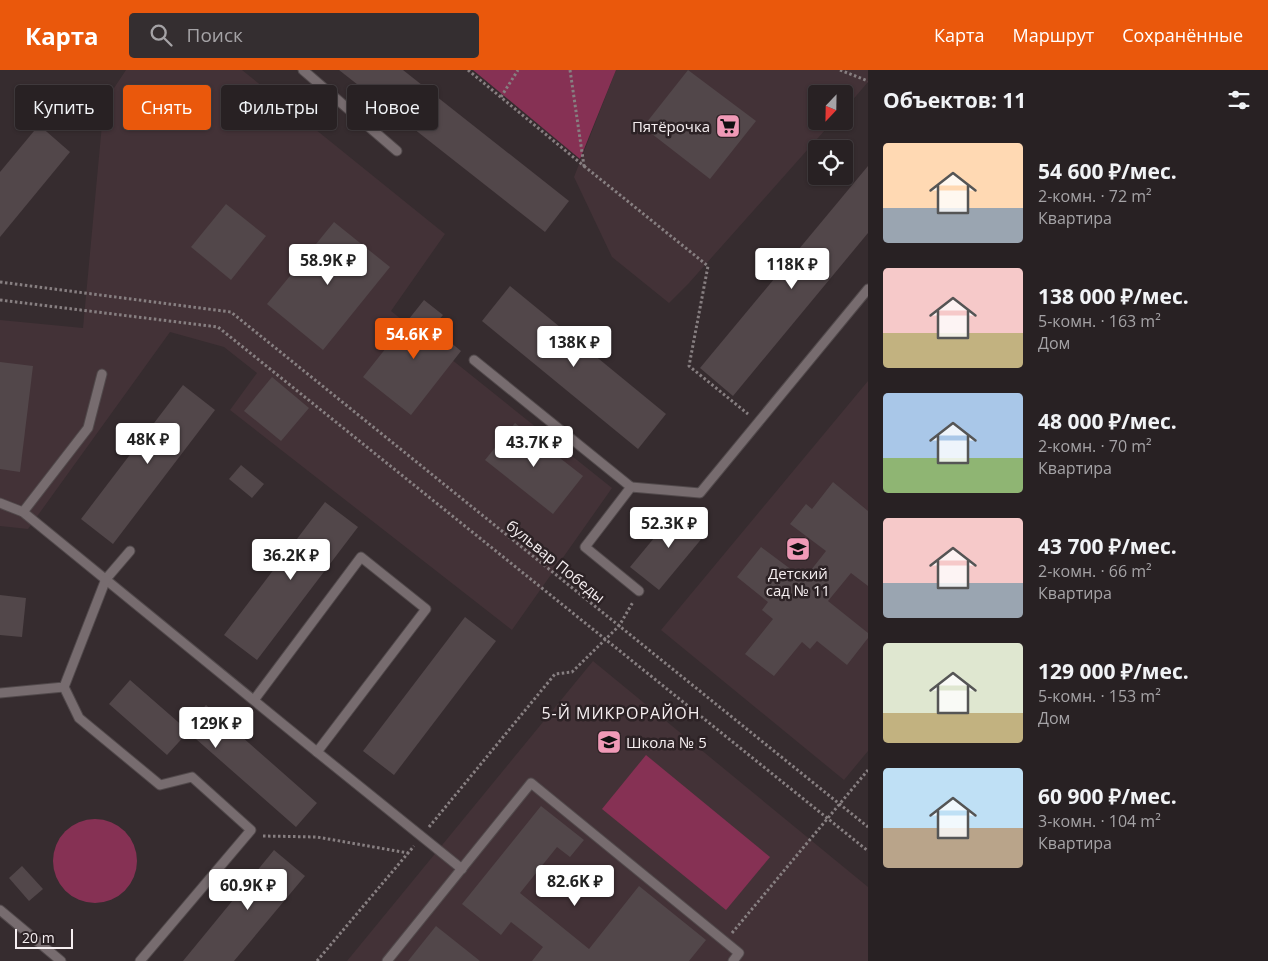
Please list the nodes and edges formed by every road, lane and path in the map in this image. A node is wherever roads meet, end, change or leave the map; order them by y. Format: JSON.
{"nodes":[{"id":1,"x":303,"y":70,"type":"edge"},
{"id":2,"x":468,"y":70,"type":"edge"},
{"id":3,"x":518,"y":70,"type":"edge"},
{"id":4,"x":570,"y":70,"type":"edge"},
{"id":5,"x":840,"y":70,"type":"edge"},
{"id":6,"x":868,"y":80,"type":"edge"},
{"id":7,"x":501,"y":97,"type":"junction"},
{"id":8,"x":397,"y":151,"type":"dead end"},
{"id":9,"x":584,"y":166,"type":"junction"},
{"id":10,"x":0,"y":282,"type":"edge"},
{"id":11,"x":868,"y":288,"type":"edge"},
{"id":12,"x":0,"y":300,"type":"edge"},
{"id":13,"x":474,"y":360,"type":"dead end"},
{"id":14,"x":102,"y":374,"type":"dead end"},
{"id":15,"x":758,"y":422,"type":"junction"},
{"id":16,"x":631,"y":487,"type":"junction"},
{"id":17,"x":0,"y":503,"type":"edge"},
{"id":18,"x":23,"y":512,"type":"junction"},
{"id":19,"x":130,"y":551,"type":"dead end"},
{"id":20,"x":106,"y":579,"type":"junction"},
{"id":21,"x":639,"y":591,"type":"joint"},
{"id":22,"x":619,"y":626,"type":"junction"},
{"id":23,"x":606,"y":640,"type":"junction"},
{"id":24,"x":64,"y":687,"type":"junction"},
{"id":25,"x":0,"y":693,"type":"edge"},
{"id":26,"x":254,"y":700,"type":"junction"},
{"id":27,"x":317,"y":752,"type":"junction"},
{"id":28,"x":868,"y":770,"type":"edge"},
{"id":29,"x":839,"y":804,"type":"junction"},
{"id":30,"x":827,"y":818,"type":"junction"},
{"id":31,"x":868,"y":828,"type":"edge"},
{"id":32,"x":245,"y":836,"type":"junction"},
{"id":33,"x":422,"y":837,"type":"junction"},
{"id":34,"x":868,"y":851,"type":"edge"},
{"id":35,"x":408,"y":853,"type":"junction"},
{"id":36,"x":462,"y":869,"type":"junction"},
{"id":37,"x":0,"y":910,"type":"edge"},
{"id":38,"x":725,"y":942,"type":"junction"},
{"id":39,"x":62,"y":961,"type":"edge"},
{"id":40,"x":140,"y":961,"type":"edge"},
{"id":41,"x":317,"y":961,"type":"edge"},
{"id":42,"x":387,"y":961,"type":"edge"},
{"id":43,"x":733,"y":961,"type":"edge"}],
"edges":[{"from":1,"to":8,"type":"lane"},
{"from":2,"to":7,"type":"path"},
{"from":3,"to":7,"type":"path"},
{"from":4,"to":9,"type":"path"},
{"from":5,"to":6,"type":"path"},
{"from":7,"to":9,"type":"path"},
{"from":9,"to":15,"type":"path"},
{"from":10,"to":22,"type":"path","name":"бульвар Победы"},
{"from":11,"to":15,"type":"lane"},
{"from":12,"to":23,"type":"path"},
{"from":13,"to":16,"type":"lane"},
{"from":14,"to":18,"type":"lane"},
{"from":15,"to":16,"type":"lane"},
{"from":16,"to":21,"type":"lane"},
{"from":17,"to":18,"type":"lane"},
{"from":18,"to":20,"type":"lane"},
{"from":19,"to":20,"type":"lane"},
{"from":20,"to":24,"type":"lane"},
{"from":20,"to":26,"type":"lane"},
{"from":21,"to":22,"type":"path"},
{"from":22,"to":23,"type":"path"},
{"from":22,"to":29,"type":"path","name":"бульвар Победы"},
{"from":23,"to":30,"type":"path"},
{"from":23,"to":33,"type":"path"},
{"from":24,"to":25,"type":"lane"},
{"from":24,"to":32,"type":"lane"},
{"from":26,"to":27,"type":"lane"},
{"from":26,"to":27,"type":"lane"},
{"from":27,"to":33,"type":"lane"},
{"from":28,"to":29,"type":"path"},
{"from":29,"to":30,"type":"path"},
{"from":29,"to":31,"type":"path","name":"бульвар Победы"},
{"from":30,"to":34,"type":"path"},
{"from":30,"to":38,"type":"path"},
{"from":32,"to":35,"type":"path"},
{"from":32,"to":40,"type":"lane"},
{"from":33,"to":35,"type":"path"},
{"from":33,"to":36,"type":"lane"},
{"from":35,"to":41,"type":"path"},
{"from":36,"to":38,"type":"lane"},
{"from":36,"to":42,"type":"lane"},
{"from":37,"to":39,"type":"lane"},
{"from":38,"to":43,"type":"lane"}]}
